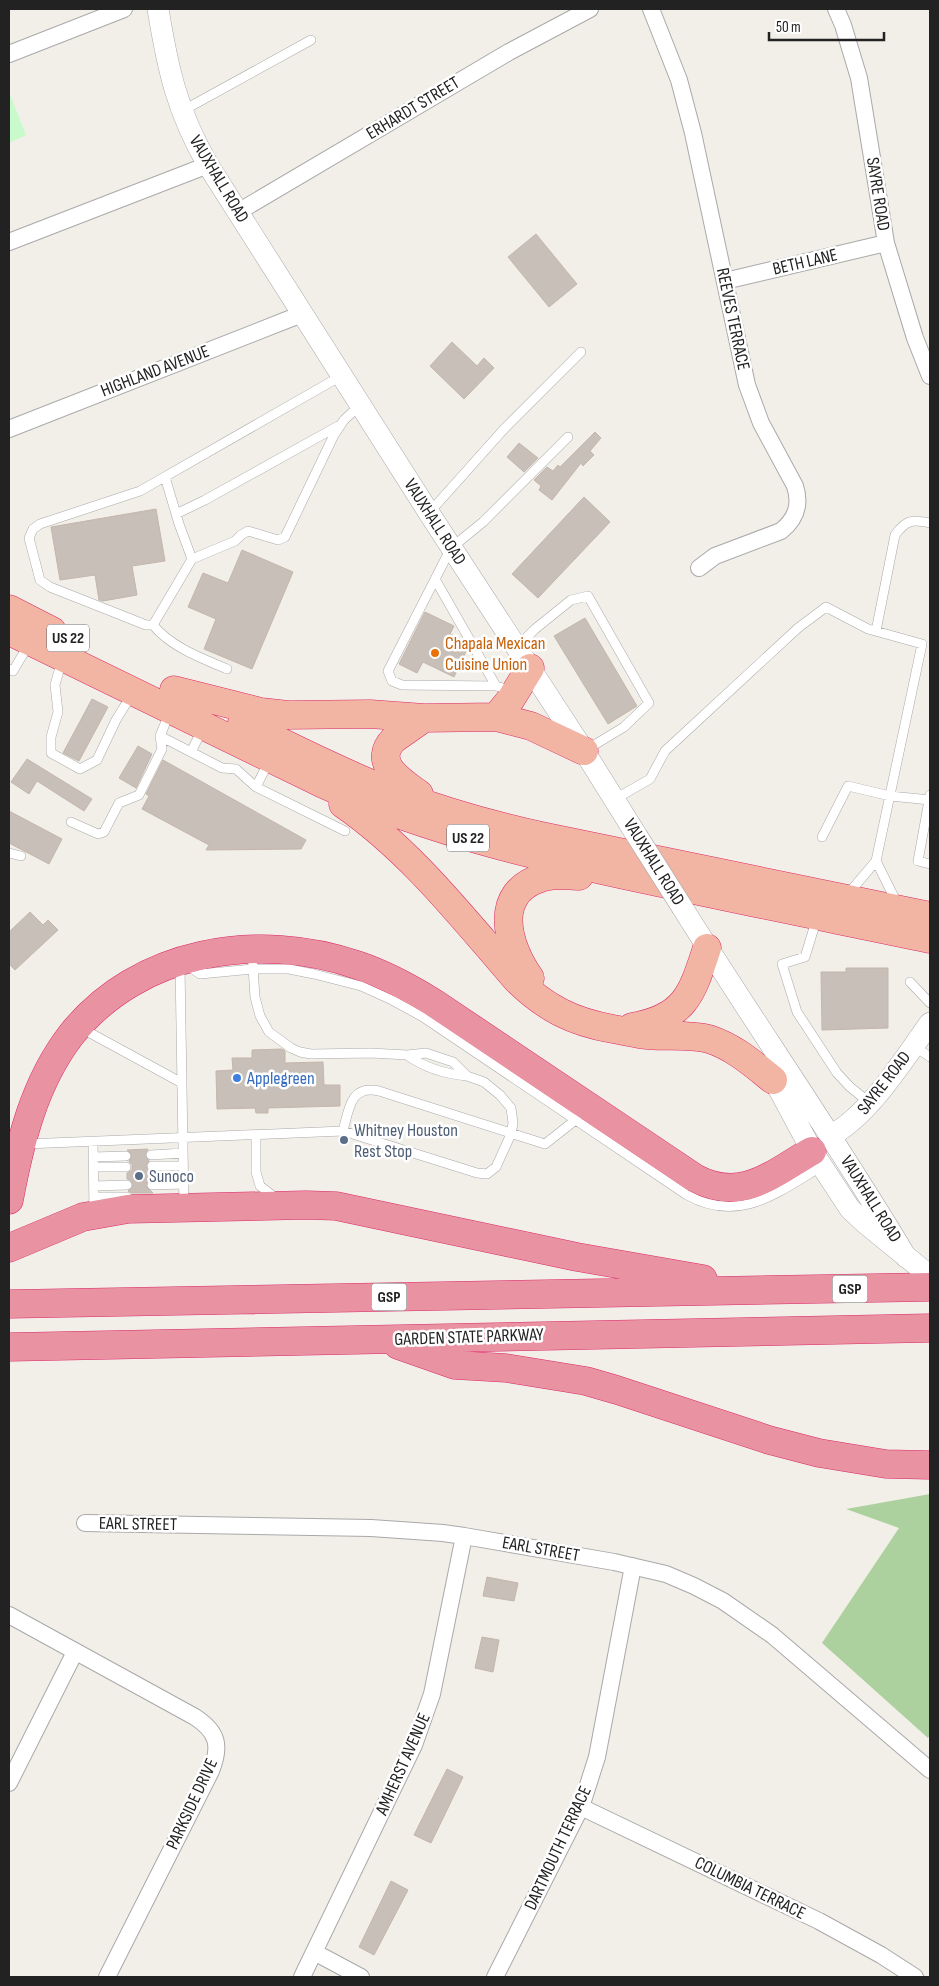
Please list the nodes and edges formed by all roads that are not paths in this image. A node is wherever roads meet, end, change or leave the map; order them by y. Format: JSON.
{"nodes":[{"id":1,"x":124,"y":9,"type":"edge"},
{"id":2,"x":158,"y":9,"type":"edge"},
{"id":3,"x":590,"y":9,"type":"edge"},
{"id":4,"x":651,"y":9,"type":"edge"},
{"id":5,"x":836,"y":9,"type":"edge"},
{"id":6,"x":311,"y":40,"type":"dead end"},
{"id":7,"x":9,"y":54,"type":"edge"},
{"id":8,"x":181,"y":112,"type":"junction"},
{"id":9,"x":208,"y":165,"type":"junction"},
{"id":10,"x":238,"y":212,"type":"junction"},
{"id":11,"x":9,"y":242,"type":"edge"},
{"id":12,"x":886,"y":243,"type":"junction"},
{"id":13,"x":725,"y":281,"type":"junction"},
{"id":14,"x":302,"y":314,"type":"junction"},
{"id":15,"x":581,"y":352,"type":"dead end"},
{"id":16,"x":342,"y":376,"type":"junction"},
{"id":17,"x":930,"y":376,"type":"edge"},
{"id":18,"x":360,"y":405,"type":"junction"},
{"id":19,"x":339,"y":426,"type":"junction"},
{"id":20,"x":9,"y":428,"type":"edge"},
{"id":21,"x":568,"y":437,"type":"dead end"},
{"id":22,"x":165,"y":477,"type":"junction"},
{"id":23,"x":429,"y":513,"type":"junction"},
{"id":24,"x":176,"y":514,"type":"junction"},
{"id":25,"x":930,"y":523,"type":"edge"},
{"id":26,"x":451,"y":548,"type":"junction"},
{"id":27,"x":192,"y":559,"type":"junction"},
{"id":28,"x":699,"y":568,"type":"dead end"},
{"id":29,"x":435,"y":579,"type":"junction"},
{"id":30,"x":9,"y":609,"type":"edge"},
{"id":31,"x":153,"y":625,"type":"junction"},
{"id":32,"x":876,"y":632,"type":"junction"},
{"id":33,"x":20,"y":636,"type":"edge"},
{"id":34,"x":926,"y":645,"type":"edge"},
{"id":35,"x":63,"y":657,"type":"junction"},
{"id":36,"x":523,"y":658,"type":"junction"},
{"id":37,"x":9,"y":669,"type":"edge"},
{"id":38,"x":227,"y":669,"type":"dead end"},
{"id":39,"x":506,"y":689,"type":"junction"},
{"id":40,"x":134,"y":692,"type":"junction"},
{"id":41,"x":173,"y":700,"type":"junction"},
{"id":42,"x":496,"y":717,"type":"junction"},
{"id":43,"x":424,"y":718,"type":"junction"},
{"id":44,"x":204,"y":726,"type":"junction"},
{"id":45,"x":160,"y":736,"type":"junction"},
{"id":46,"x":191,"y":752,"type":"junction"},
{"id":47,"x":584,"y":752,"type":"junction"},
{"id":48,"x":270,"y":758,"type":"junction"},
{"id":49,"x":299,"y":773,"type":"junction"},
{"id":50,"x":256,"y":787,"type":"junction"},
{"id":51,"x":890,"y":796,"type":"junction"},
{"id":52,"x":930,"y":798,"type":"edge"},
{"id":53,"x":614,"y":799,"type":"junction"},
{"id":54,"x":438,"y":808,"type":"junction"},
{"id":55,"x":71,"y":822,"type":"dead end"},
{"id":56,"x":345,"y":832,"type":"dead end"},
{"id":57,"x":822,"y":836,"type":"dead end"},
{"id":58,"x":9,"y":853,"type":"edge"},
{"id":59,"x":21,"y":856,"type":"dead end"},
{"id":60,"x":876,"y":861,"type":"junction"},
{"id":61,"x":930,"y":864,"type":"edge"},
{"id":62,"x":644,"y":880,"type":"junction"},
{"id":63,"x":845,"y":898,"type":"junction"},
{"id":64,"x":900,"y":910,"type":"junction"},
{"id":65,"x":818,"y":916,"type":"junction"},
{"id":66,"x":930,"y":916,"type":"edge"},
{"id":67,"x":870,"y":927,"type":"junction"},
{"id":68,"x":930,"y":939,"type":"edge"},
{"id":69,"x":707,"y":948,"type":"junction"},
{"id":70,"x":930,"y":952,"type":"edge"},
{"id":71,"x":253,"y":959,"type":"junction"},
{"id":72,"x":179,"y":961,"type":"junction"},
{"id":73,"x":910,"y":982,"type":"dead end"},
{"id":74,"x":930,"y":1003,"type":"edge"},
{"id":75,"x":561,"y":1013,"type":"junction"},
{"id":76,"x":752,"y":1017,"type":"junction"},
{"id":77,"x":930,"y":1024,"type":"edge"},
{"id":78,"x":78,"y":1027,"type":"junction"},
{"id":79,"x":614,"y":1029,"type":"junction"},
{"id":80,"x":922,"y":1051,"type":"edge"},
{"id":81,"x":773,"y":1080,"type":"junction"},
{"id":82,"x":182,"y":1083,"type":"junction"},
{"id":83,"x":870,"y":1103,"type":"junction"},
{"id":84,"x":586,"y":1116,"type":"junction"},
{"id":85,"x":343,"y":1131,"type":"junction"},
{"id":86,"x":511,"y":1134,"type":"junction"},
{"id":87,"x":256,"y":1135,"type":"junction"},
{"id":88,"x":183,"y":1138,"type":"junction"},
{"id":89,"x":94,"y":1142,"type":"junction"},
{"id":90,"x":21,"y":1144,"type":"junction"},
{"id":91,"x":822,"y":1151,"type":"junction"},
{"id":92,"x":183,"y":1153,"type":"junction"},
{"id":93,"x":151,"y":1155,"type":"dead end"},
{"id":94,"x":126,"y":1156,"type":"dead end"},
{"id":95,"x":94,"y":1157,"type":"junction"},
{"id":96,"x":152,"y":1166,"type":"dead end"},
{"id":97,"x":184,"y":1166,"type":"junction"},
{"id":98,"x":126,"y":1167,"type":"dead end"},
{"id":99,"x":94,"y":1168,"type":"junction"},
{"id":100,"x":127,"y":1185,"type":"dead end"},
{"id":101,"x":152,"y":1185,"type":"dead end"},
{"id":102,"x":94,"y":1186,"type":"junction"},
{"id":103,"x":182,"y":1196,"type":"junction"},
{"id":104,"x":127,"y":1197,"type":"dead end"},
{"id":105,"x":9,"y":1200,"type":"edge"},
{"id":106,"x":94,"y":1206,"type":"junction"},
{"id":107,"x":286,"y":1206,"type":"junction"},
{"id":108,"x":9,"y":1248,"type":"edge"},
{"id":109,"x":906,"y":1257,"type":"junction"},
{"id":110,"x":930,"y":1276,"type":"edge"},
{"id":111,"x":930,"y":1287,"type":"edge"},
{"id":112,"x":769,"y":1290,"type":"junction"},
{"id":113,"x":9,"y":1304,"type":"edge"},
{"id":114,"x":930,"y":1328,"type":"edge"},
{"id":115,"x":382,"y":1339,"type":"junction"},
{"id":116,"x":9,"y":1347,"type":"edge"},
{"id":117,"x":930,"y":1466,"type":"edge"},
{"id":118,"x":85,"y":1523,"type":"dead end"},
{"id":119,"x":464,"y":1536,"type":"junction"},
{"id":120,"x":633,"y":1566,"type":"junction"},
{"id":121,"x":9,"y":1615,"type":"edge"},
{"id":122,"x":75,"y":1652,"type":"junction"},
{"id":123,"x":930,"y":1770,"type":"edge"},
{"id":124,"x":9,"y":1784,"type":"edge"},
{"id":125,"x":581,"y":1807,"type":"junction"},
{"id":126,"x":314,"y":1952,"type":"junction"},
{"id":127,"x":107,"y":1977,"type":"edge"},
{"id":128,"x":302,"y":1977,"type":"edge"},
{"id":129,"x":361,"y":1977,"type":"edge"},
{"id":130,"x":495,"y":1977,"type":"edge"},
{"id":131,"x":915,"y":1977,"type":"edge"}],
"edges":[{"from":1,"to":7,"type":"street"},
{"from":2,"to":8,"type":"street","name":"VAUXHALL ROAD"},
{"from":3,"to":10,"type":"street","name":"ERHARDT STREET"},
{"from":4,"to":13,"type":"street","name":"REEVES TERRACE"},
{"from":5,"to":12,"type":"street","name":"SAYRE ROAD"},
{"from":6,"to":8,"type":"lane"},
{"from":8,"to":9,"type":"street","name":"VAUXHALL ROAD"},
{"from":9,"to":10,"type":"street","name":"VAUXHALL ROAD"},
{"from":9,"to":11,"type":"street"},
{"from":10,"to":14,"type":"street","name":"VAUXHALL ROAD"},
{"from":12,"to":13,"type":"street","name":"BETH LANE"},
{"from":12,"to":17,"type":"street","name":"SAYRE ROAD"},
{"from":13,"to":28,"type":"street","name":"REEVES TERRACE"},
{"from":14,"to":16,"type":"street","name":"VAUXHALL ROAD"},
{"from":14,"to":20,"type":"street","name":"HIGHLAND AVENUE"},
{"from":15,"to":23,"type":"lane"},
{"from":16,"to":18,"type":"street","name":"VAUXHALL ROAD"},
{"from":16,"to":22,"type":"lane"},
{"from":18,"to":19,"type":"lane"},
{"from":18,"to":23,"type":"street","name":"VAUXHALL ROAD"},
{"from":19,"to":24,"type":"lane"},
{"from":19,"to":27,"type":"lane"},
{"from":21,"to":26,"type":"lane"},
{"from":22,"to":24,"type":"lane"},
{"from":22,"to":31,"type":"lane"},
{"from":23,"to":26,"type":"street","name":"VAUXHALL ROAD"},
{"from":24,"to":27,"type":"lane"},
{"from":25,"to":32,"type":"lane"},
{"from":26,"to":29,"type":"lane"},
{"from":26,"to":36,"type":"street","name":"VAUXHALL ROAD"},
{"from":27,"to":31,"type":"lane"},
{"from":29,"to":39,"type":"lane"},
{"from":29,"to":39,"type":"lane"},
{"from":30,"to":41,"type":"highway","number":"US 22"},
{"from":31,"to":38,"type":"lane"},
{"from":32,"to":34,"type":"lane"},
{"from":32,"to":53,"type":"lane"},
{"from":33,"to":35,"type":"highway","number":"US 22"},
{"from":33,"to":37,"type":"lane"},
{"from":34,"to":51,"type":"lane"},
{"from":35,"to":40,"type":"highway","number":"US 22"},
{"from":35,"to":40,"type":"lane"},
{"from":36,"to":39,"type":"highway"},
{"from":36,"to":47,"type":"street","name":"VAUXHALL ROAD"},
{"from":36,"to":47,"type":"lane"},
{"from":39,"to":42,"type":"highway"},
{"from":40,"to":41,"type":"highway","number":"US 22"},
{"from":41,"to":43,"type":"highway"},
{"from":41,"to":44,"type":"highway","number":"US 22"},
{"from":41,"to":45,"type":"lane"},
{"from":41,"to":54,"type":"highway","number":"US 22"},
{"from":42,"to":43,"type":"highway"},
{"from":42,"to":47,"type":"highway"},
{"from":43,"to":54,"type":"highway"},
{"from":44,"to":46,"type":"lane"},
{"from":44,"to":48,"type":"highway","number":"US 22"},
{"from":45,"to":46,"type":"lane"},
{"from":45,"to":55,"type":"lane"},
{"from":46,"to":50,"type":"lane"},
{"from":47,"to":53,"type":"street","name":"VAUXHALL ROAD"},
{"from":48,"to":49,"type":"highway","number":"US 22"},
{"from":48,"to":50,"type":"lane"},
{"from":49,"to":62,"type":"highway","number":"US 22"},
{"from":49,"to":75,"type":"highway"},
{"from":50,"to":56,"type":"lane"},
{"from":51,"to":52,"type":"lane"},
{"from":51,"to":57,"type":"lane"},
{"from":51,"to":60,"type":"lane"},
{"from":52,"to":61,"type":"lane"},
{"from":53,"to":69,"type":"street","name":"VAUXHALL ROAD","bridge":true},
{"from":54,"to":63,"type":"highway","number":"US 22"},
{"from":58,"to":59,"type":"lane"},
{"from":60,"to":63,"type":"lane"},
{"from":60,"to":64,"type":"lane"},
{"from":62,"to":65,"type":"highway","number":"US 22"},
{"from":62,"to":75,"type":"highway"},
{"from":63,"to":64,"type":"highway","number":"US 22"},
{"from":64,"to":66,"type":"highway","number":"US 22"},
{"from":65,"to":67,"type":"highway","number":"US 22"},
{"from":65,"to":83,"type":"lane"},
{"from":67,"to":68,"type":"highway","number":"US 22"},
{"from":67,"to":70,"type":"highway"},
{"from":69,"to":76,"type":"street","name":"VAUXHALL ROAD"},
{"from":69,"to":79,"type":"highway"},
{"from":71,"to":72,"type":"highway"},
{"from":71,"to":84,"type":"highway"},
{"from":71,"to":86,"type":"lane"},
{"from":72,"to":78,"type":"highway"},
{"from":72,"to":82,"type":"lane"},
{"from":73,"to":74,"type":"lane"},
{"from":75,"to":79,"type":"highway"},
{"from":76,"to":81,"type":"street","name":"VAUXHALL ROAD"},
{"from":76,"to":91,"type":"street","name":"VAUXHALL ROAD"},
{"from":77,"to":80,"type":"street","name":"SAYRE ROAD"},
{"from":78,"to":82,"type":"lane"},
{"from":78,"to":90,"type":"highway"},
{"from":79,"to":81,"type":"highway"},
{"from":80,"to":83,"type":"street","name":"SAYRE ROAD"},
{"from":81,"to":91,"type":"street","name":"VAUXHALL ROAD"},
{"from":82,"to":88,"type":"lane"},
{"from":83,"to":91,"type":"street","name":"SAYRE ROAD"},
{"from":84,"to":86,"type":"lane"},
{"from":84,"to":91,"type":"highway"},
{"from":85,"to":86,"type":"lane"},
{"from":85,"to":86,"type":"lane"},
{"from":85,"to":87,"type":"lane"},
{"from":87,"to":88,"type":"lane"},
{"from":87,"to":107,"type":"lane"},
{"from":88,"to":89,"type":"lane"},
{"from":88,"to":92,"type":"lane"},
{"from":89,"to":90,"type":"lane"},
{"from":89,"to":95,"type":"lane"},
{"from":90,"to":105,"type":"highway"},
{"from":91,"to":109,"type":"street","name":"VAUXHALL ROAD"},
{"from":91,"to":109,"type":"street","name":"VAUXHALL ROAD"},
{"from":92,"to":93,"type":"lane"},
{"from":92,"to":97,"type":"lane"},
{"from":94,"to":95,"type":"lane"},
{"from":95,"to":99,"type":"lane"},
{"from":96,"to":97,"type":"lane"},
{"from":97,"to":103,"type":"lane"},
{"from":98,"to":99,"type":"lane"},
{"from":99,"to":102,"type":"lane"},
{"from":100,"to":102,"type":"lane"},
{"from":101,"to":103,"type":"lane"},
{"from":102,"to":106,"type":"lane"},
{"from":103,"to":106,"type":"highway"},
{"from":103,"to":107,"type":"highway"},
{"from":104,"to":106,"type":"lane"},
{"from":106,"to":108,"type":"highway"},
{"from":107,"to":112,"type":"highway"},
{"from":109,"to":110,"type":"street","name":"VAUXHALL ROAD"},
{"from":111,"to":112,"type":"highway","number":"GSP"},
{"from":112,"to":113,"type":"highway","number":"GSP"},
{"from":114,"to":115,"type":"highway","name":"GARDEN STATE PARKWAY","number":"GSP"},
{"from":115,"to":116,"type":"highway","name":"GARDEN STATE PARKWAY","number":"GSP"},
{"from":115,"to":117,"type":"highway"},
{"from":118,"to":119,"type":"street","name":"EARL STREET"},
{"from":119,"to":120,"type":"street","name":"EARL STREET"},
{"from":119,"to":126,"type":"street","name":"AMHERST AVENUE"},
{"from":120,"to":123,"type":"street","name":"EARL STREET"},
{"from":120,"to":125,"type":"street","name":"DARTMOUTH TERRACE"},
{"from":121,"to":122,"type":"street","name":"PARKSIDE DRIVE"},
{"from":122,"to":124,"type":"street"},
{"from":122,"to":127,"type":"street","name":"PARKSIDE DRIVE"},
{"from":125,"to":130,"type":"street","name":"DARTMOUTH TERRACE"},
{"from":125,"to":131,"type":"street","name":"COLUMBIA TERRACE"},
{"from":126,"to":128,"type":"street","name":"AMHERST AVENUE"},
{"from":126,"to":129,"type":"street"}]}
